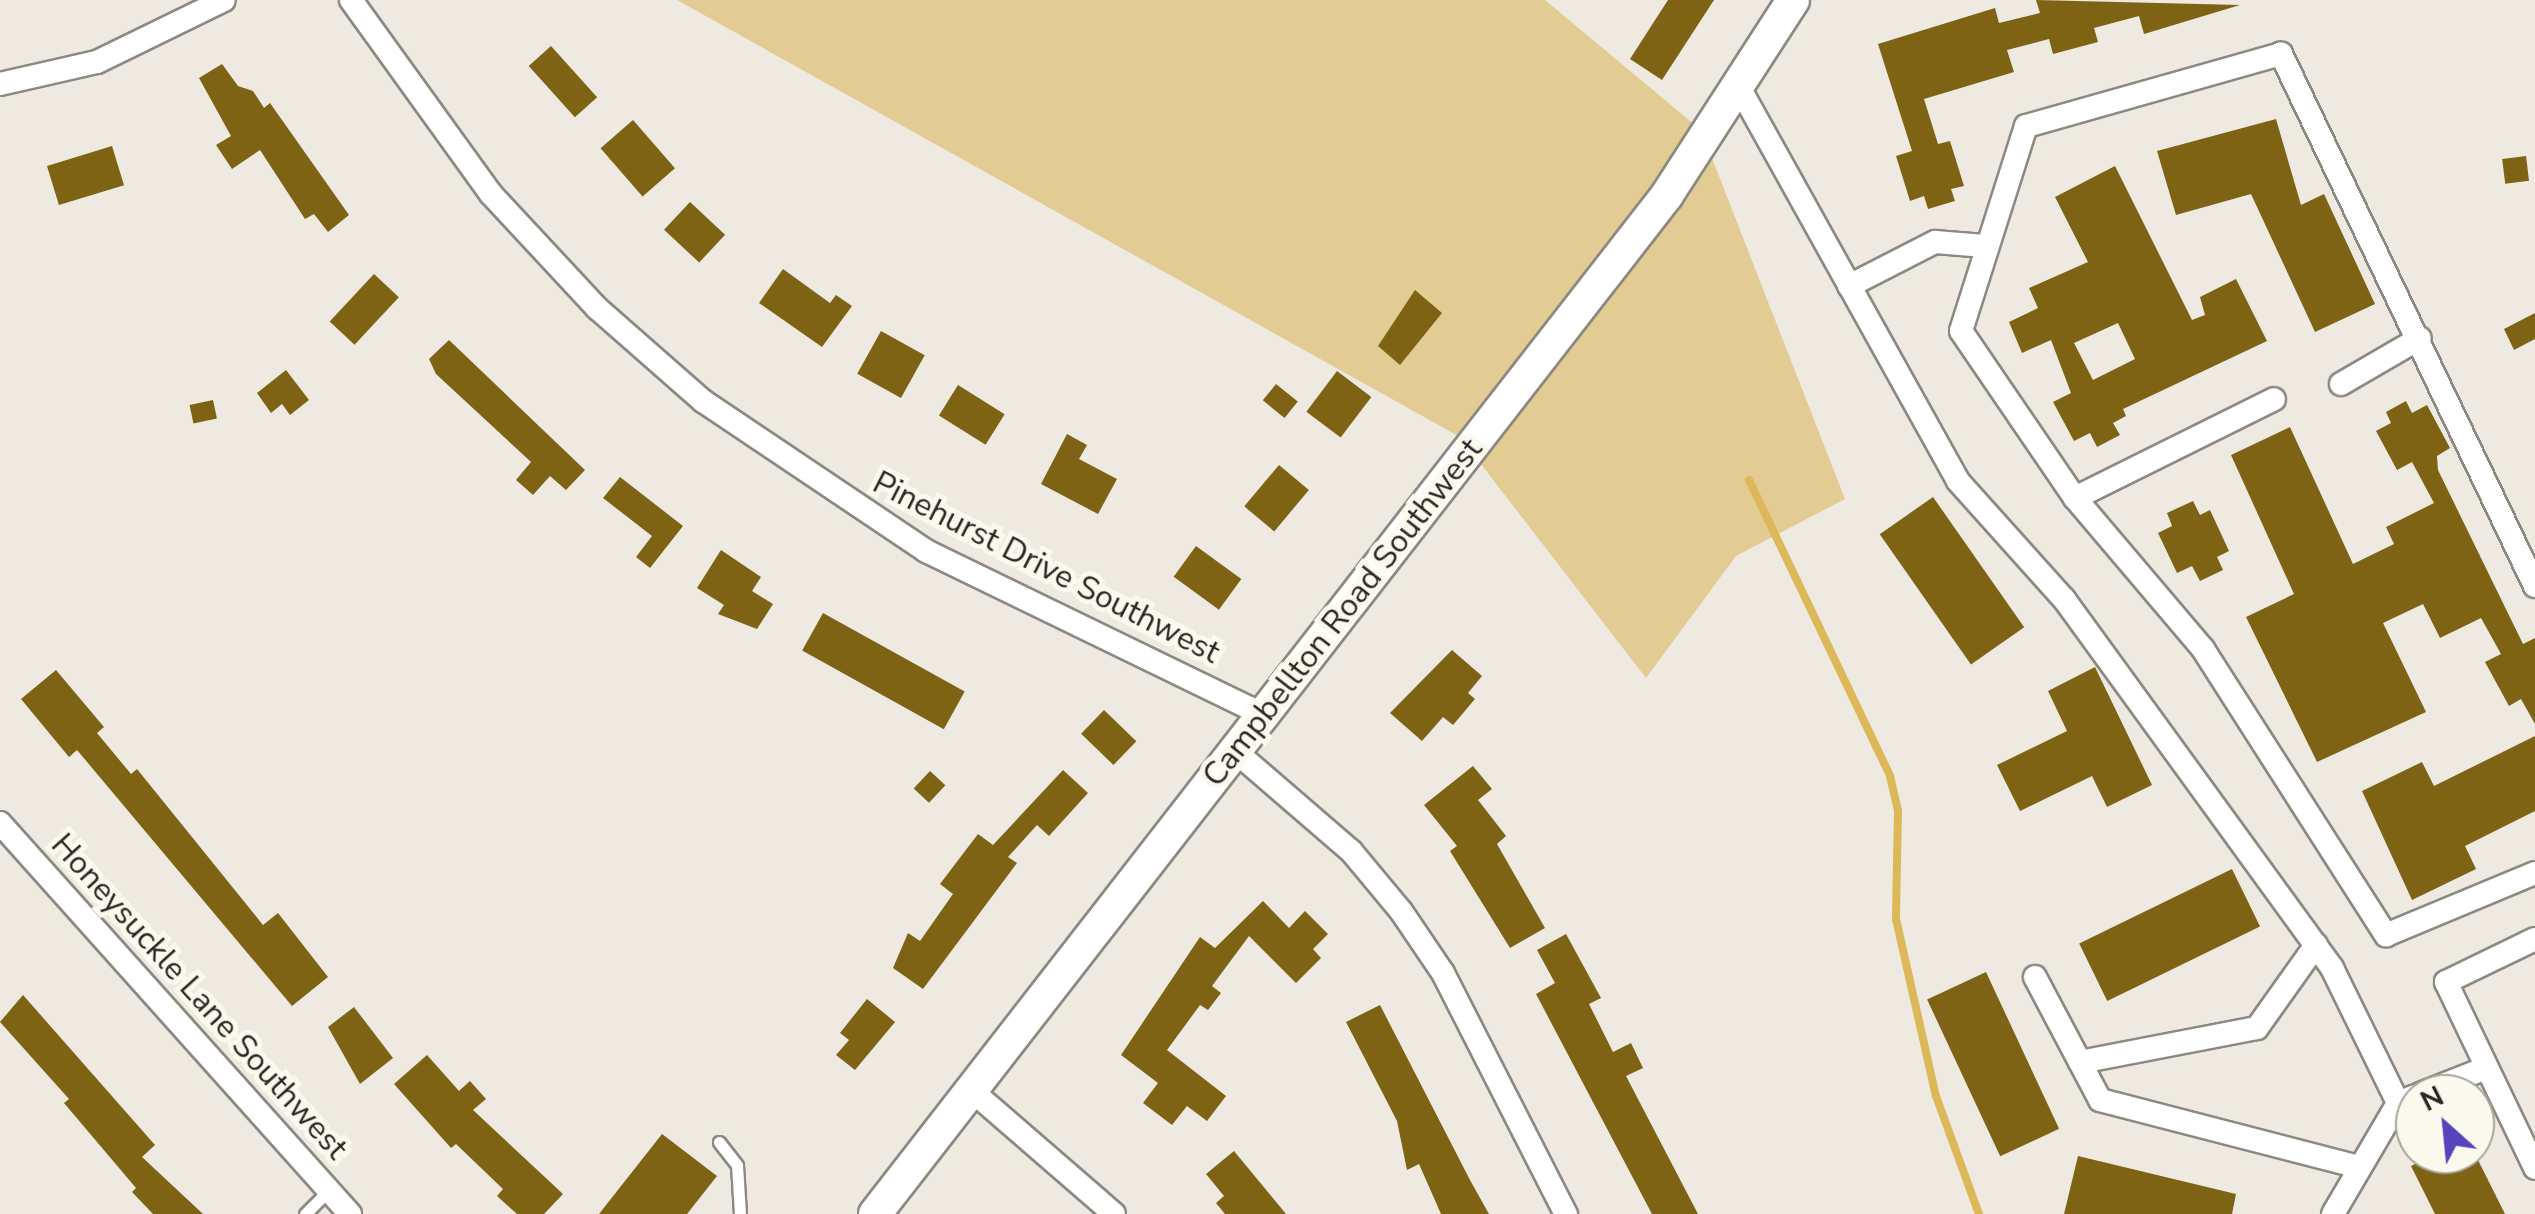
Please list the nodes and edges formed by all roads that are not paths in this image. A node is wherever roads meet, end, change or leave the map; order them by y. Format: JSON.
{"nodes":[{"id":1,"x":224,"y":0,"type":"edge"},
{"id":2,"x":350,"y":0,"type":"edge"},
{"id":3,"x":1793,"y":0,"type":"edge"},
{"id":4,"x":0,"y":84,"type":"edge"},
{"id":5,"x":1740,"y":90,"type":"junction"},
{"id":6,"x":1985,"y":246,"type":"junction"},
{"id":7,"x":1849,"y":286,"type":"junction"},
{"id":8,"x":2420,"y":338,"type":"junction"},
{"id":9,"x":2341,"y":384,"type":"dead end"},
{"id":10,"x":2274,"y":399,"type":"dead end"},
{"id":11,"x":2074,"y":498,"type":"junction"},
{"id":12,"x":2535,"y":586,"type":"edge"},
{"id":13,"x":1263,"y":715,"type":"junction"},
{"id":14,"x":1235,"y":751,"type":"junction"},
{"id":15,"x":0,"y":823,"type":"edge"},
{"id":16,"x":2535,"y":873,"type":"edge"},
{"id":17,"x":2535,"y":939,"type":"edge"},
{"id":18,"x":2316,"y":945,"type":"junction"},
{"id":19,"x":2035,"y":977,"type":"dead end"},
{"id":20,"x":2080,"y":1062,"type":"junction"},
{"id":21,"x":2486,"y":1068,"type":"junction"},
{"id":22,"x":2396,"y":1074,"type":"edge"},
{"id":23,"x":2471,"y":1074,"type":"edge"},
{"id":24,"x":971,"y":1090,"type":"junction"},
{"id":25,"x":2395,"y":1120,"type":"edge"},
{"id":26,"x":2528,"y":1131,"type":"edge"},
{"id":27,"x":720,"y":1142,"type":"dead end"},
{"id":28,"x":2360,"y":1167,"type":"junction"},
{"id":29,"x":2535,"y":1168,"type":"edge"},
{"id":30,"x":328,"y":1190,"type":"junction"},
{"id":31,"x":304,"y":1214,"type":"edge"},
{"id":32,"x":350,"y":1214,"type":"edge"},
{"id":33,"x":740,"y":1214,"type":"edge"},
{"id":34,"x":875,"y":1214,"type":"edge"},
{"id":35,"x":1114,"y":1214,"type":"edge"},
{"id":36,"x":1566,"y":1214,"type":"edge"},
{"id":37,"x":2332,"y":1214,"type":"edge"}],
"edges":[{"from":1,"to":4,"type":"street"},
{"from":2,"to":13,"type":"street","name":"Pinehurst Drive Southwest"},
{"from":3,"to":5,"type":"main road","name":"Campbellton Road Southwest"},
{"from":5,"to":7,"type":"street"},
{"from":5,"to":13,"type":"main road","name":"Campbellton Road Southwest"},
{"from":6,"to":7,"type":"street"},
{"from":6,"to":8,"type":"street"},
{"from":6,"to":11,"type":"street"},
{"from":7,"to":18,"type":"street"},
{"from":8,"to":9,"type":"street"},
{"from":8,"to":12,"type":"street"},
{"from":10,"to":11,"type":"street"},
{"from":11,"to":16,"type":"street"},
{"from":13,"to":14,"type":"main road","name":"Campbellton Road Southwest"},
{"from":14,"to":24,"type":"main road","name":"Campbellton Road Southwest"},
{"from":14,"to":36,"type":"street"},
{"from":15,"to":30,"type":"street","name":"Honeysuckle Lane Southwest"},
{"from":17,"to":21,"type":"street"},
{"from":18,"to":20,"type":"street"},
{"from":18,"to":22,"type":"street"},
{"from":19,"to":20,"type":"street"},
{"from":20,"to":28,"type":"street"},
{"from":21,"to":23,"type":"street"},
{"from":21,"to":26,"type":"street"},
{"from":24,"to":34,"type":"main road","name":"Campbellton Road Southwest"},
{"from":24,"to":35,"type":"street"},
{"from":25,"to":28,"type":"street"},
{"from":26,"to":29,"type":"street"},
{"from":27,"to":33,"type":"lane"},
{"from":28,"to":37,"type":"street"},
{"from":30,"to":31,"type":"lane"},
{"from":30,"to":32,"type":"street","name":"Honeysuckle Lane Southwest"}]}
